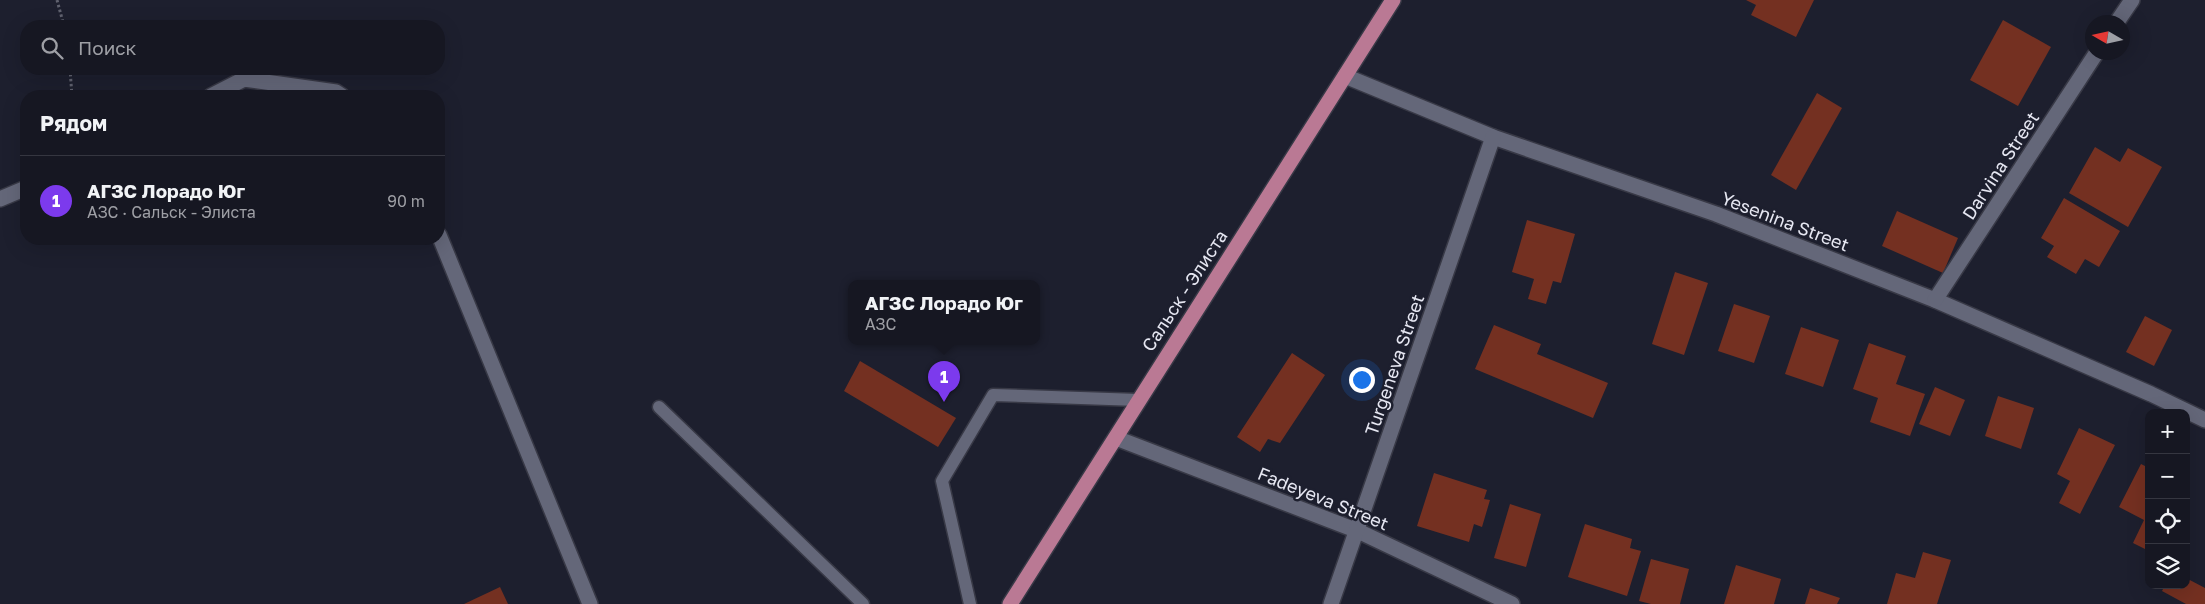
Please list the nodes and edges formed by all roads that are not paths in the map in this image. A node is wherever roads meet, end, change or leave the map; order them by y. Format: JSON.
{"nodes":[{"id":1,"x":1393,"y":0,"type":"edge"},
{"id":2,"x":2132,"y":0,"type":"edge"},
{"id":3,"x":2122,"y":15,"type":"edge"},
{"id":4,"x":2092,"y":60,"type":"edge"},
{"id":5,"x":1345,"y":76,"type":"junction"},
{"id":6,"x":223,"y":90,"type":"edge"},
{"id":7,"x":322,"y":90,"type":"edge"},
{"id":8,"x":1493,"y":137,"type":"junction"},
{"id":9,"x":20,"y":191,"type":"edge"},
{"id":10,"x":0,"y":199,"type":"edge"},
{"id":11,"x":443,"y":245,"type":"edge"},
{"id":12,"x":1935,"y":300,"type":"junction"},
{"id":13,"x":1138,"y":400,"type":"junction"},
{"id":14,"x":659,"y":407,"type":"dead end"},
{"id":15,"x":2205,"y":420,"type":"edge"},
{"id":16,"x":1116,"y":438,"type":"junction"},
{"id":17,"x":1358,"y":531,"type":"junction"},
{"id":18,"x":590,"y":604,"type":"edge"},
{"id":19,"x":862,"y":604,"type":"edge"},
{"id":20,"x":970,"y":604,"type":"edge"},
{"id":21,"x":1010,"y":604,"type":"edge"},
{"id":22,"x":1331,"y":604,"type":"edge"},
{"id":23,"x":1512,"y":604,"type":"edge"}],
"edges":[{"from":1,"to":5,"type":"main road","name":"Сальск - Элиста"},
{"from":2,"to":3,"type":"street"},
{"from":4,"to":12,"type":"street","name":"Darvina Street"},
{"from":5,"to":8,"type":"street","name":"Yesenina Street"},
{"from":5,"to":13,"type":"main road","name":"Сальск - Элиста"},
{"from":6,"to":7,"type":"street"},
{"from":8,"to":12,"type":"street","name":"Yesenina Street"},
{"from":8,"to":17,"type":"street","name":"Turgeneva Street"},
{"from":9,"to":10,"type":"street"},
{"from":11,"to":18,"type":"street"},
{"from":12,"to":15,"type":"street","name":"Yesenina Street"},
{"from":13,"to":16,"type":"main road","name":"Сальск - Элиста"},
{"from":13,"to":20,"type":"lane"},
{"from":14,"to":19,"type":"lane"},
{"from":16,"to":17,"type":"street","name":"Fadeyeva Street"},
{"from":16,"to":21,"type":"main road","name":"Сальск - Элиста"},
{"from":17,"to":22,"type":"street","name":"Turgeneva Street"},
{"from":17,"to":23,"type":"street","name":"Fadeyeva Street"}]}
